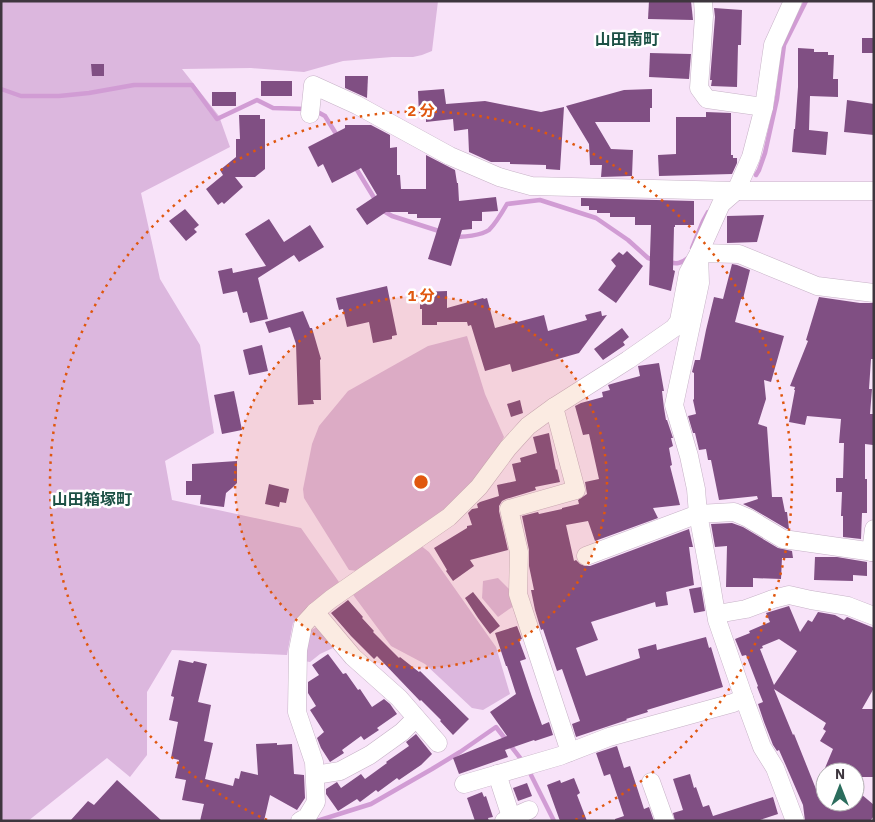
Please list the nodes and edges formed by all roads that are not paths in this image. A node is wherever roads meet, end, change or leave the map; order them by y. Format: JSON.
{"nodes":[{"id":1,"x":703,"y":1,"type":"edge"},
{"id":2,"x":793,"y":1,"type":"edge"},
{"id":3,"x":764,"y":107,"type":"junction"},
{"id":4,"x":311,"y":108,"type":"dead end"},
{"id":5,"x":736,"y":190,"type":"junction"},
{"id":6,"x":874,"y":190,"type":"edge"},
{"id":7,"x":700,"y":253,"type":"junction"},
{"id":8,"x":874,"y":293,"type":"edge"},
{"id":9,"x":554,"y":407,"type":"junction"},
{"id":10,"x":698,"y":514,"type":"junction"},
{"id":11,"x":874,"y":529,"type":"edge"},
{"id":12,"x":872,"y":552,"type":"edge"},
{"id":13,"x":586,"y":556,"type":"dead end"},
{"id":14,"x":315,"y":612,"type":"junction"},
{"id":15,"x":717,"y":614,"type":"junction"},
{"id":16,"x":874,"y":616,"type":"edge"},
{"id":17,"x":744,"y":698,"type":"junction"},
{"id":18,"x":416,"y":718,"type":"junction"},
{"id":19,"x":438,"y":743,"type":"dead end"},
{"id":20,"x":570,"y":752,"type":"junction"},
{"id":21,"x":497,"y":774,"type":"junction"},
{"id":22,"x":315,"y":775,"type":"junction"},
{"id":23,"x":651,"y":782,"type":"dead end"},
{"id":24,"x":464,"y":784,"type":"dead end"},
{"id":25,"x":529,"y":810,"type":"dead end"},
{"id":26,"x":508,"y":819,"type":"edge"},
{"id":27,"x":300,"y":821,"type":"edge"},
{"id":28,"x":665,"y":821,"type":"edge"},
{"id":29,"x":795,"y":821,"type":"edge"}],
"edges":[{"from":1,"to":3,"type":"street"},
{"from":2,"to":3,"type":"street"},
{"from":3,"to":5,"type":"street"},
{"from":4,"to":5,"type":"street"},
{"from":5,"to":6,"type":"street"},
{"from":5,"to":7,"type":"street"},
{"from":7,"to":8,"type":"street"},
{"from":7,"to":9,"type":"street"},
{"from":7,"to":10,"type":"street"},
{"from":9,"to":14,"type":"street"},
{"from":9,"to":20,"type":"street"},
{"from":10,"to":12,"type":"street"},
{"from":10,"to":13,"type":"street"},
{"from":10,"to":15,"type":"street"},
{"from":11,"to":12,"type":"street"},
{"from":14,"to":18,"type":"street"},
{"from":14,"to":22,"type":"street"},
{"from":15,"to":16,"type":"street"},
{"from":15,"to":17,"type":"street"},
{"from":17,"to":20,"type":"street"},
{"from":17,"to":29,"type":"street"},
{"from":18,"to":19,"type":"street"},
{"from":18,"to":22,"type":"street"},
{"from":20,"to":21,"type":"street"},
{"from":21,"to":24,"type":"street"},
{"from":21,"to":26,"type":"street"},
{"from":22,"to":27,"type":"street"},
{"from":23,"to":28,"type":"street"},
{"from":25,"to":26,"type":"street"}]}
